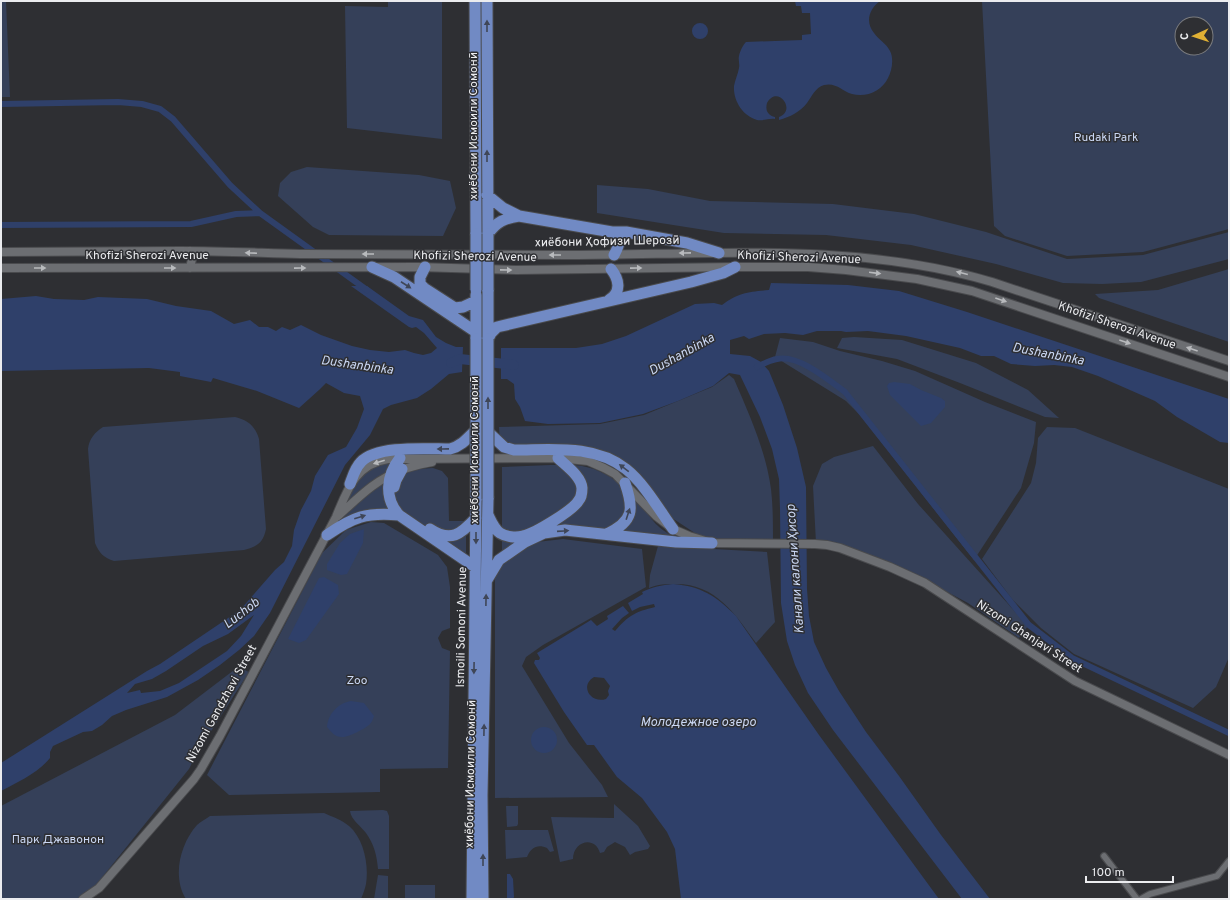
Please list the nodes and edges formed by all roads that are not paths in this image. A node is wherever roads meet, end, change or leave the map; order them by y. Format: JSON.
{"nodes":[{"id":1,"x":475,"y":1,"type":"edge"},
{"id":2,"x":487,"y":1,"type":"edge"},
{"id":3,"x":487,"y":194,"type":"junction"},
{"id":4,"x":519,"y":216,"type":"junction"},
{"id":5,"x":612,"y":232,"type":"junction"},
{"id":6,"x":488,"y":234,"type":"junction"},
{"id":7,"x":190,"y":251,"type":"junction"},
{"id":8,"x":1,"y":252,"type":"edge"},
{"id":9,"x":227,"y":252,"type":"junction"},
{"id":10,"x":766,"y":252,"type":"junction"},
{"id":11,"x":719,"y":253,"type":"junction"},
{"id":12,"x":304,"y":254,"type":"joint"},
{"id":13,"x":614,"y":255,"type":"junction"},
{"id":14,"x":372,"y":267,"type":"junction"},
{"id":15,"x":425,"y":267,"type":"junction"},
{"id":16,"x":735,"y":267,"type":"junction"},
{"id":17,"x":766,"y":267,"type":"junction"},
{"id":18,"x":1,"y":268,"type":"edge"},
{"id":19,"x":190,"y":268,"type":"junction"},
{"id":20,"x":228,"y":269,"type":"junction"},
{"id":21,"x":611,"y":269,"type":"junction"},
{"id":22,"x":480,"y":294,"type":"junction"},
{"id":23,"x":610,"y":300,"type":"junction"},
{"id":24,"x":488,"y":316,"type":"junction"},
{"id":25,"x":497,"y":327,"type":"junction"},
{"id":26,"x":476,"y":336,"type":"junction"},
{"id":27,"x":488,"y":339,"type":"junction"},
{"id":28,"x":1173,"y":342,"type":"junction"},
{"id":29,"x":1168,"y":357,"type":"junction"},
{"id":30,"x":1229,"y":361,"type":"edge"},
{"id":31,"x":1229,"y":377,"type":"edge"},
{"id":32,"x":476,"y":431,"type":"junction"},
{"id":33,"x":488,"y":432,"type":"junction"},
{"id":34,"x":558,"y":458,"type":"junction"},
{"id":35,"x":401,"y":464,"type":"junction"},
{"id":36,"x":391,"y":474,"type":"junction"},
{"id":37,"x":625,"y":483,"type":"junction"},
{"id":38,"x":350,"y":484,"type":"junction"},
{"id":39,"x":476,"y":499,"type":"joint"},
{"id":40,"x":487,"y":514,"type":"junction"},
{"id":41,"x":399,"y":515,"type":"junction"},
{"id":42,"x":336,"y":517,"type":"junction"},
{"id":43,"x":476,"y":518,"type":"junction"},
{"id":44,"x":673,"y":529,"type":"junction"},
{"id":45,"x":606,"y":534,"type":"junction"},
{"id":46,"x":326,"y":535,"type":"junction"},
{"id":47,"x":712,"y":542,"type":"junction"},
{"id":48,"x":476,"y":567,"type":"junction"},
{"id":49,"x":487,"y":580,"type":"junction"},
{"id":50,"x":1229,"y":756,"type":"edge"},
{"id":51,"x":1104,"y":856,"type":"dead end"},
{"id":52,"x":1229,"y":861,"type":"edge"},
{"id":53,"x":83,"y":899,"type":"edge"},
{"id":54,"x":472,"y":899,"type":"edge"},
{"id":55,"x":483,"y":899,"type":"edge"},
{"id":56,"x":1138,"y":899,"type":"edge"},
{"id":57,"x":1141,"y":899,"type":"edge"}],
"edges":[{"from":1,"to":22,"type":"highway","name":"хиёбони Исмоили Сомонӣ","bridge":true},
{"from":3,"to":2,"type":"highway","name":"хиёбони Исмоили Сомонӣ","one_way":true},
{"from":3,"to":4,"type":"highway"},
{"from":3,"to":6,"type":"highway","name":"хиёбони Исмоили Сомонӣ"},
{"from":4,"to":5,"type":"highway"},
{"from":4,"to":6,"type":"highway"},
{"from":5,"to":11,"type":"highway"},
{"from":5,"to":13,"type":"highway"},
{"from":6,"to":22,"type":"highway","name":"хиёбони Исмоили Сомонӣ","bridge":true},
{"from":7,"to":8,"type":"main road","name":"Khofizi Sherozi Avenue"},
{"from":7,"to":9,"type":"main road","name":"Khofizi Sherozi Avenue"},
{"from":7,"to":19,"type":"main road"},
{"from":12,"to":9,"type":"main road","name":"Khofizi Sherozi Avenue","one_way":true},
{"from":9,"to":20,"type":"main road"},
{"from":10,"to":11,"type":"main road","name":"хиёбони Ҳофизи Шерозӣ"},
{"from":10,"to":17,"type":"main road"},
{"from":28,"to":10,"type":"main road","name":"Khofizi Sherozi Avenue","one_way":true},
{"from":11,"to":13,"type":"main road","name":"хиёбони Ҳофизи Шерозӣ","one_way":true},
{"from":13,"to":12,"type":"main road","name":"хиёбони Ҳофизи Шерозӣ","one_way":true},
{"from":14,"to":15,"type":"main road","name":"Khofizi Sherozi Avenue"},
{"from":20,"to":14,"type":"main road","name":"Khofizi Sherozi Avenue","one_way":true},
{"from":14,"to":26,"type":"highway","one_way":true},
{"from":15,"to":21,"type":"main road","name":"Khofizi Sherozi Avenue","one_way":true},
{"from":15,"to":22,"type":"highway"},
{"from":16,"to":17,"type":"main road","name":"Khofizi Sherozi Avenue"},
{"from":21,"to":16,"type":"main road","name":"Khofizi Sherozi Avenue","one_way":true},
{"from":16,"to":23,"type":"highway"},
{"from":17,"to":29,"type":"main road","name":"Khofizi Sherozi Avenue","one_way":true},
{"from":18,"to":19,"type":"main road","name":"Khofizi Sherozi Avenue","one_way":true},
{"from":19,"to":20,"type":"main road","name":"Khofizi Sherozi Avenue"},
{"from":21,"to":23,"type":"highway"},
{"from":22,"to":24,"type":"highway","name":"хиёбони Исмоили Сомонӣ"},
{"from":22,"to":26,"type":"highway","name":"хиёбони Исмоили Сомонӣ"},
{"from":23,"to":25,"type":"highway"},
{"from":24,"to":25,"type":"highway"},
{"from":24,"to":27,"type":"highway","name":"хиёбони Исмоили Сомонӣ"},
{"from":25,"to":27,"type":"highway"},
{"from":26,"to":32,"type":"highway","name":"хиёбони Исмоили Сомонӣ","bridge":true},
{"from":33,"to":27,"type":"highway","name":"хиёбони Исмоили Сомонӣ","one_way":true,"bridge":true},
{"from":28,"to":29,"type":"main road"},
{"from":30,"to":28,"type":"main road","name":"Khofizi Sherozi Avenue","one_way":true},
{"from":29,"to":31,"type":"main road","name":"Khofizi Sherozi Avenue"},
{"from":32,"to":38,"type":"highway","one_way":true},
{"from":32,"to":39,"type":"highway","name":"хиёбони Исмоили Сомонӣ","bridge":true},
{"from":33,"to":40,"type":"highway","name":"хиёбони Исмоили Сомонӣ","bridge":true},
{"from":44,"to":33,"type":"highway","one_way":true},
{"from":34,"to":35,"type":"main road","name":"Nizomi Ghanjavi Street"},
{"from":34,"to":37,"type":"main road","name":"Nizomi Ghanjavi Street"},
{"from":34,"to":40,"type":"highway"},
{"from":35,"to":36,"type":"highway"},
{"from":35,"to":38,"type":"main road","name":"Nizomi Ghanjavi Street","one_way":true},
{"from":35,"to":43,"type":"highway"},
{"from":36,"to":41,"type":"highway"},
{"from":36,"to":42,"type":"main road"},
{"from":37,"to":44,"type":"main road","name":"Nizomi Ghanjavi Street"},
{"from":45,"to":37,"type":"highway","one_way":true},
{"from":38,"to":42,"type":"main road"},
{"from":39,"to":43,"type":"highway","name":"Ismoili Somoni Avenue"},
{"from":40,"to":49,"type":"highway","name":"хиёбони Исмоили Сомонӣ"},
{"from":46,"to":41,"type":"highway","one_way":true},
{"from":41,"to":48,"type":"highway"},
{"from":42,"to":46,"type":"main road","name":"Nizomi Gandzhavi Street"},
{"from":43,"to":48,"type":"highway","name":"Ismoili Somoni Avenue","one_way":true},
{"from":44,"to":47,"type":"main road","name":"Nizomi Ghanjavi Street"},
{"from":45,"to":47,"type":"highway"},
{"from":49,"to":45,"type":"highway","one_way":true},
{"from":46,"to":53,"type":"main road","name":"Nizomi Gandzhavi Street"},
{"from":47,"to":50,"type":"main road","name":"Nizomi Ghanjavi Street"},
{"from":48,"to":54,"type":"highway","name":"Ismoili Somoni Avenue","one_way":true},
{"from":55,"to":49,"type":"highway","name":"хиёбони Исмоили Сомонӣ","one_way":true},
{"from":51,"to":56,"type":"street"},
{"from":52,"to":57,"type":"street"}]}
